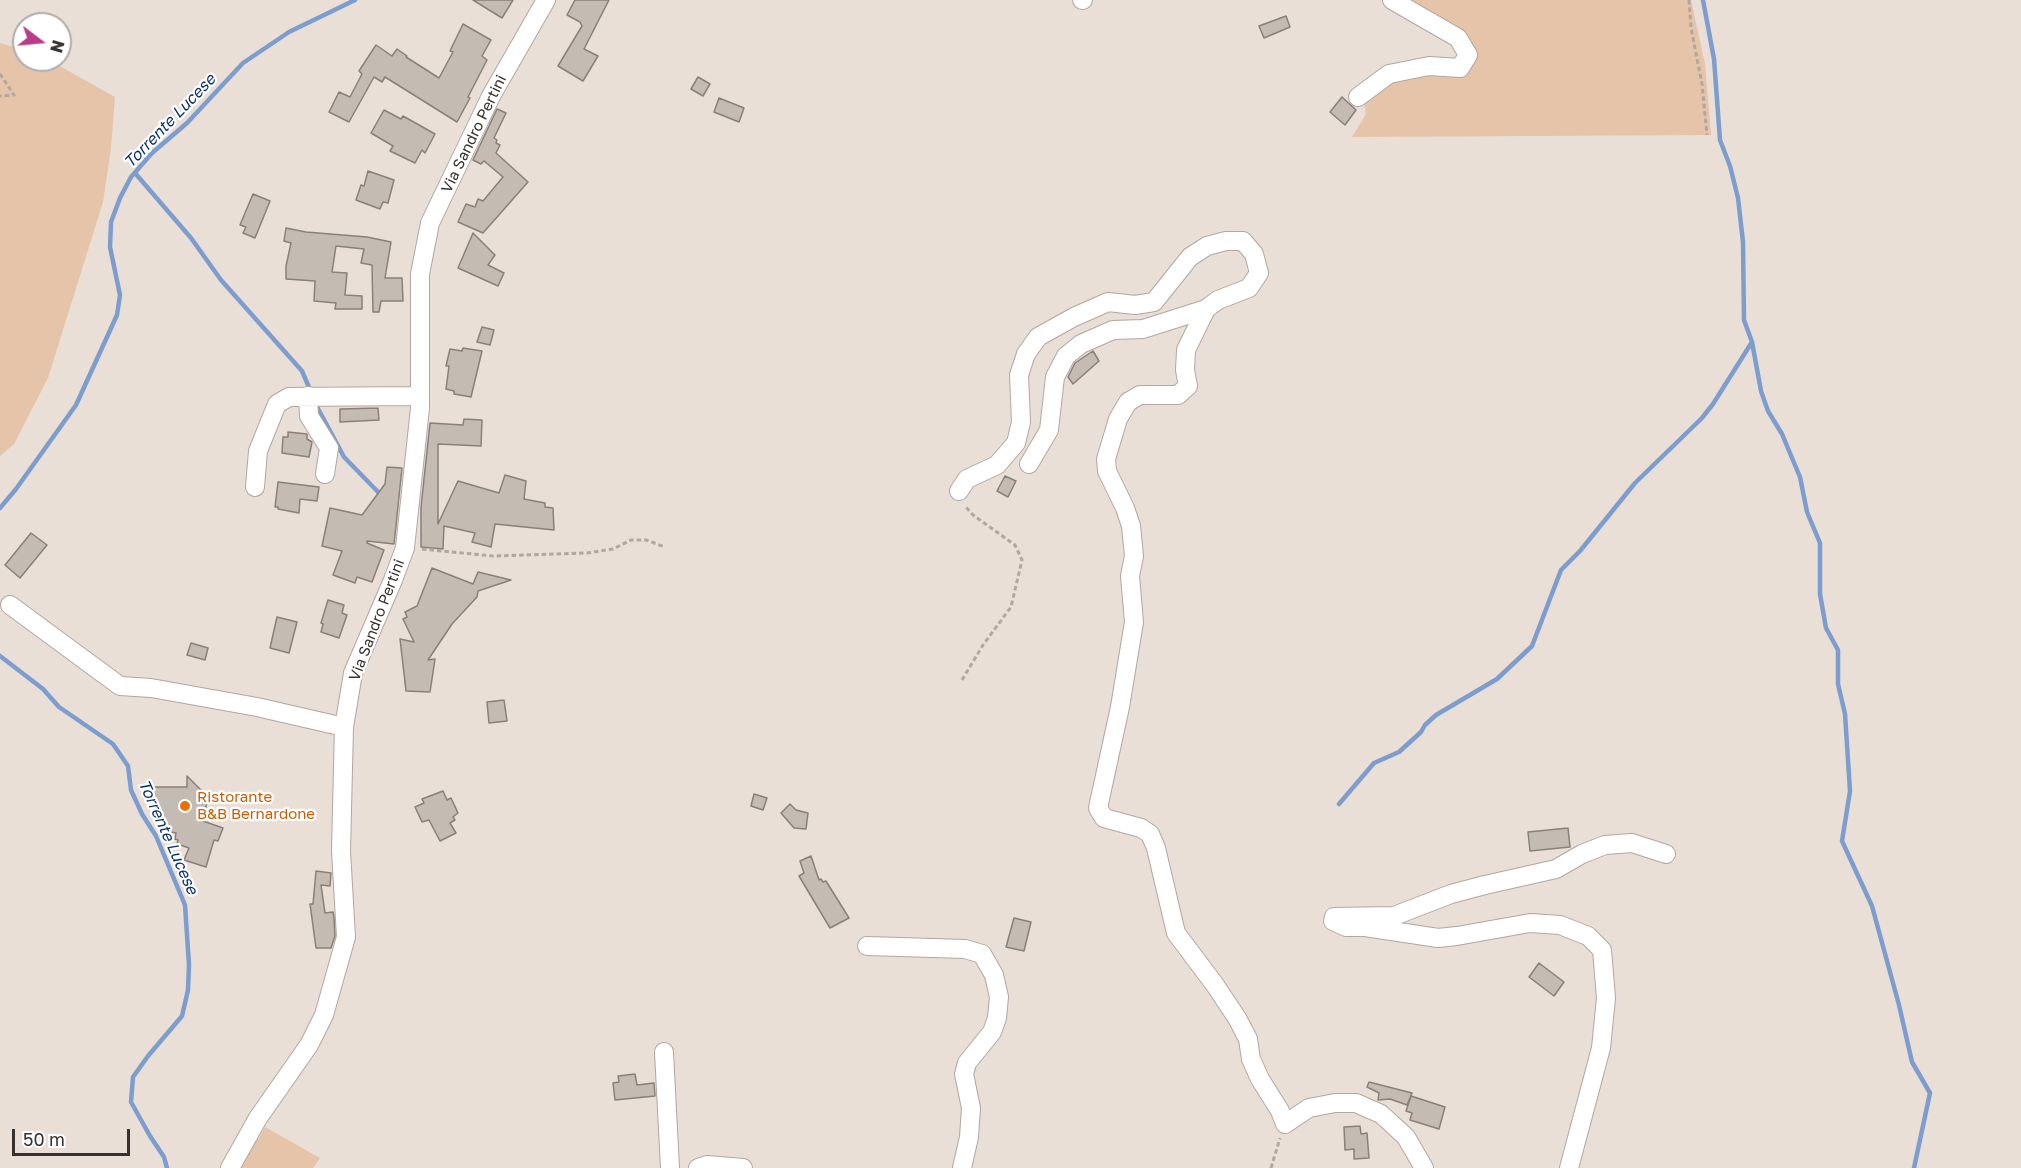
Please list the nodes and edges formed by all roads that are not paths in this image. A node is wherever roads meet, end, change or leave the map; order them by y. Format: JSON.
{"nodes":[{"id":1,"x":546,"y":0,"type":"edge"},
{"id":2,"x":1392,"y":0,"type":"edge"},
{"id":3,"x":1358,"y":97,"type":"dead end"},
{"id":4,"x":1206,"y":309,"type":"junction"},
{"id":5,"x":313,"y":396,"type":"junction"},
{"id":6,"x":420,"y":396,"type":"junction"},
{"id":7,"x":1029,"y":464,"type":"dead end"},
{"id":8,"x":324,"y":474,"type":"dead end"},
{"id":9,"x":255,"y":486,"type":"dead end"},
{"id":10,"x":959,"y":491,"type":"road end"},
{"id":11,"x":10,"y":605,"type":"dead end"},
{"id":12,"x":344,"y":727,"type":"junction"},
{"id":13,"x":1666,"y":854,"type":"dead end"},
{"id":14,"x":867,"y":946,"type":"dead end"},
{"id":15,"x":664,"y":1052,"type":"dead end"},
{"id":16,"x":230,"y":1168,"type":"edge"},
{"id":17,"x":670,"y":1168,"type":"edge"},
{"id":18,"x":698,"y":1168,"type":"edge"},
{"id":19,"x":743,"y":1168,"type":"edge"},
{"id":20,"x":962,"y":1168,"type":"edge"},
{"id":21,"x":1424,"y":1168,"type":"edge"},
{"id":22,"x":1569,"y":1168,"type":"edge"}],
"edges":[{"from":1,"to":6,"type":"street","name":"Via Sandro Pertini"},
{"from":2,"to":3,"type":"street"},
{"from":4,"to":7,"type":"street"},
{"from":4,"to":10,"type":"street"},
{"from":4,"to":21,"type":"street"},
{"from":5,"to":6,"type":"street"},
{"from":5,"to":8,"type":"street"},
{"from":5,"to":9,"type":"street"},
{"from":6,"to":12,"type":"street","name":"Via Sandro Pertini"},
{"from":11,"to":12,"type":"street"},
{"from":12,"to":16,"type":"street","name":"Via Sandro Pertini"},
{"from":13,"to":22,"type":"street"},
{"from":14,"to":20,"type":"street"},
{"from":15,"to":17,"type":"street"},
{"from":18,"to":19,"type":"street"}]}
